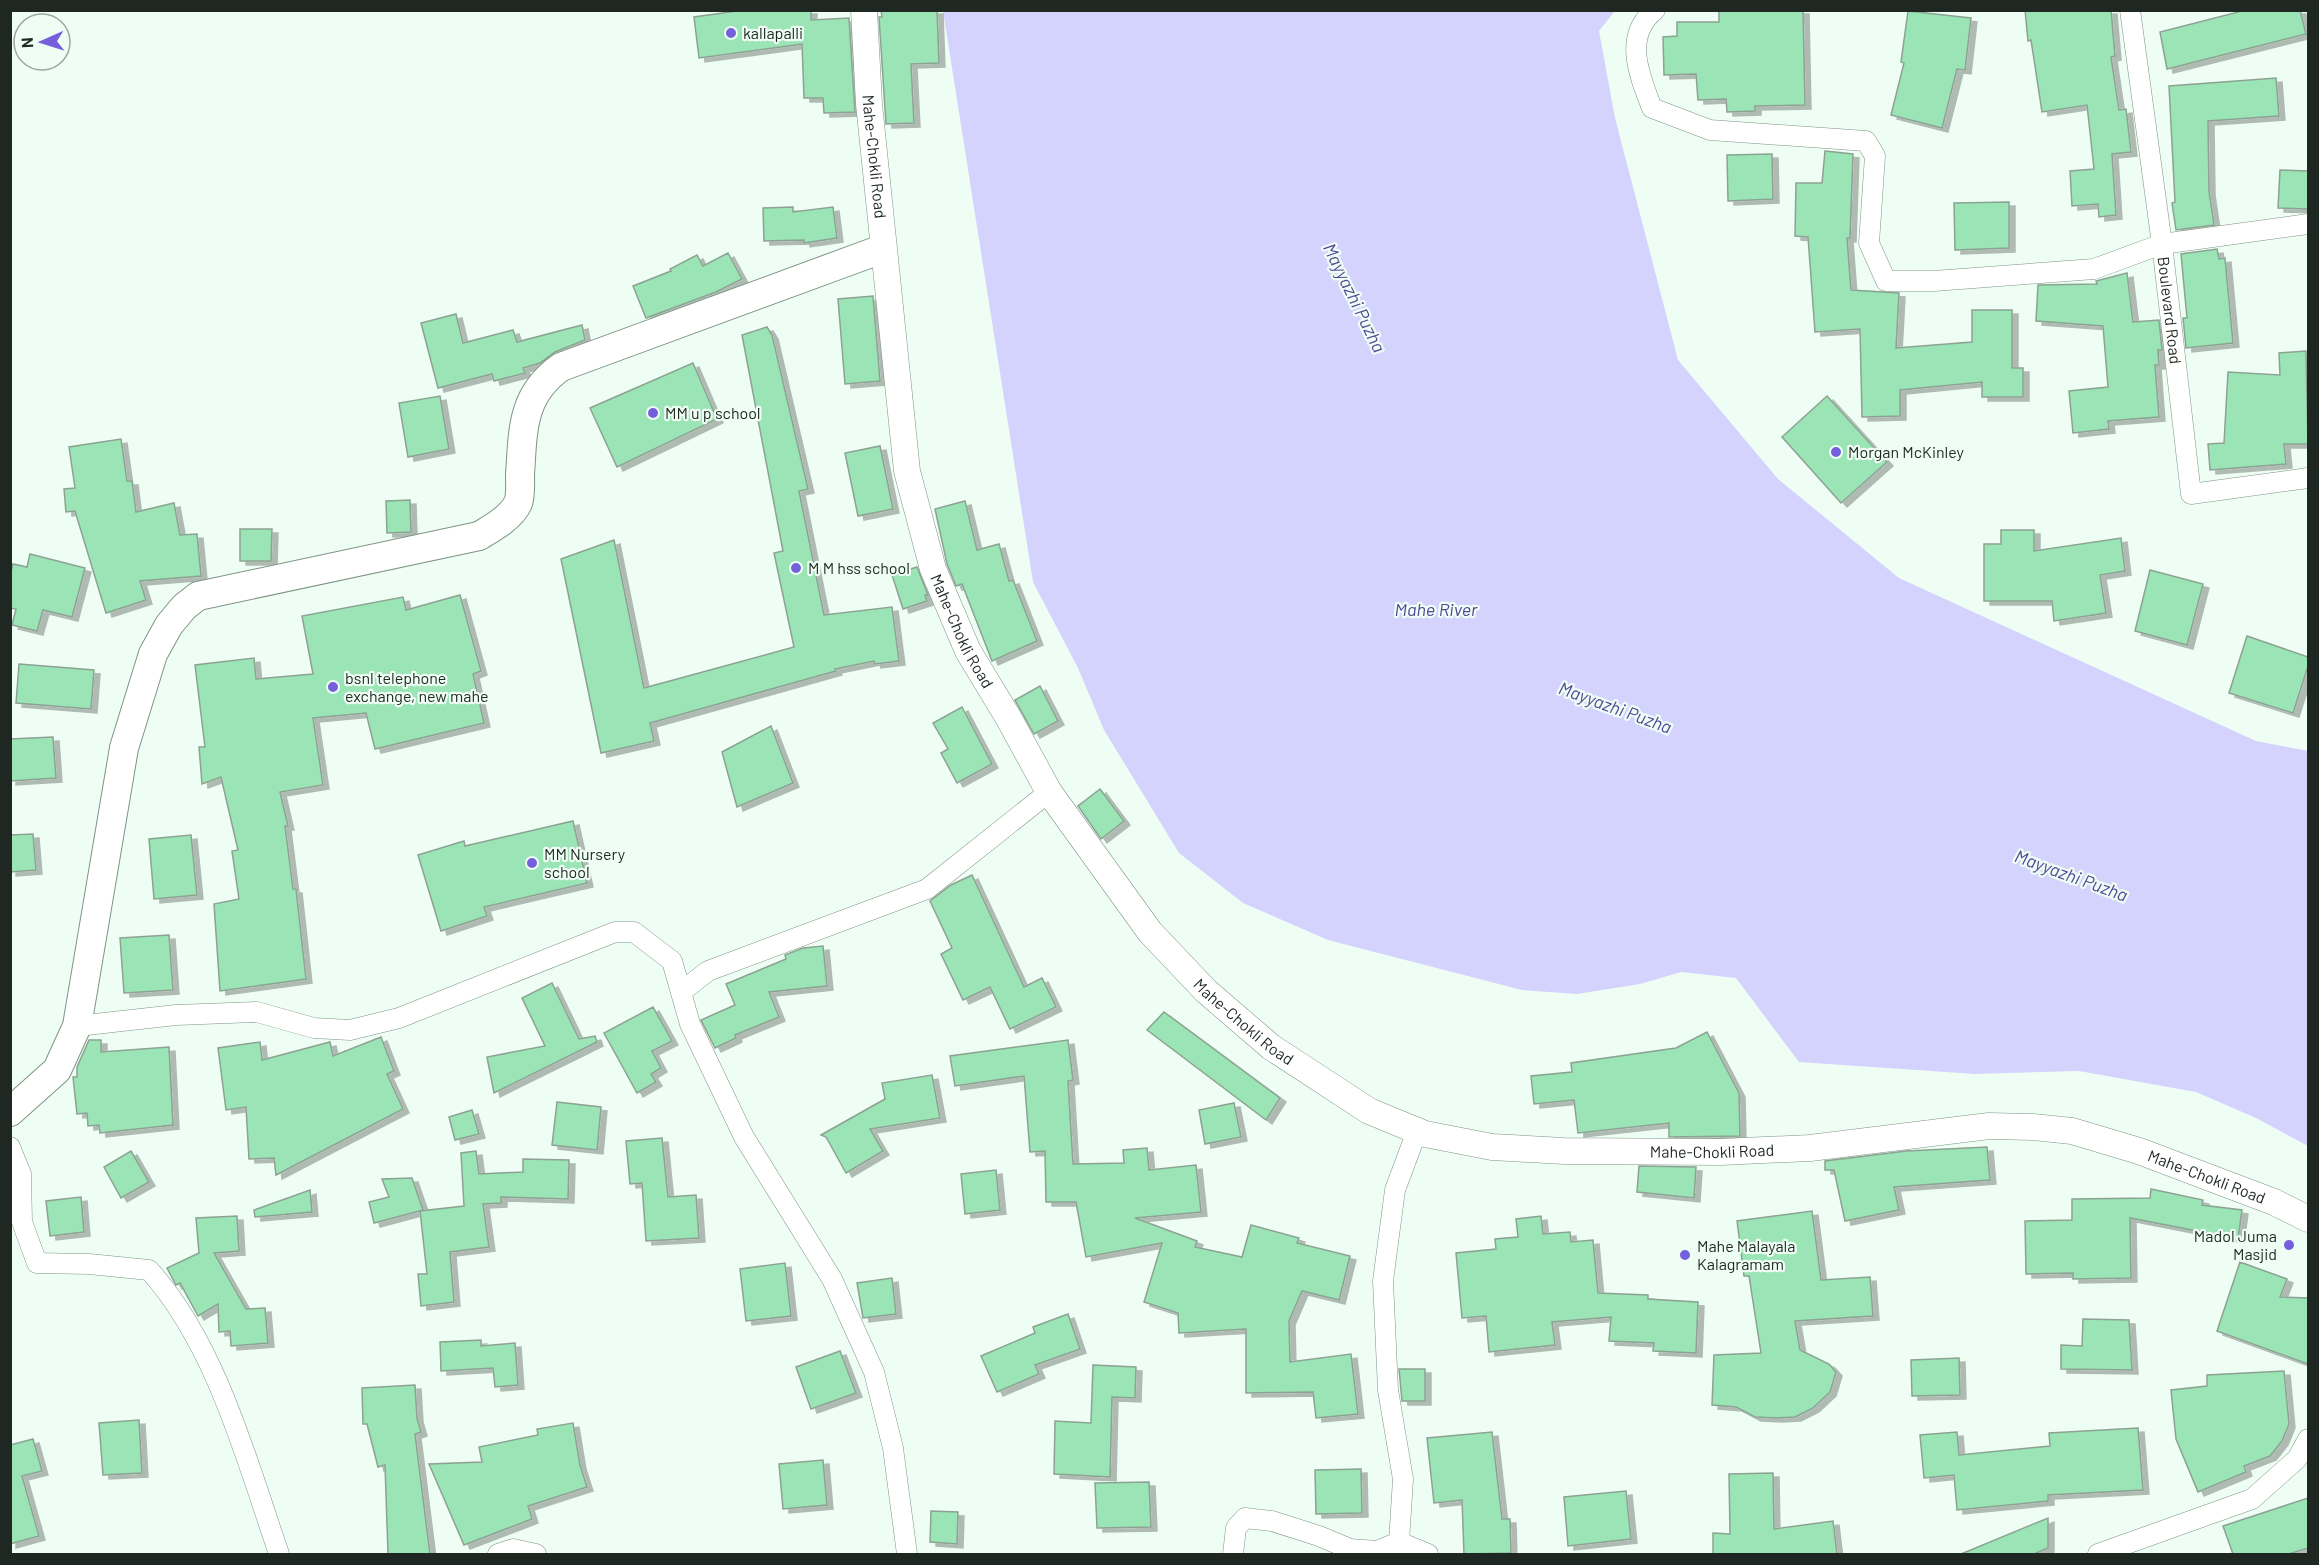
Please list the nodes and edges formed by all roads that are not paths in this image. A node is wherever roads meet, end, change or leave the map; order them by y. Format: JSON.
{"nodes":[{"id":1,"x":864,"y":10,"type":"edge"},
{"id":2,"x":1655,"y":10,"type":"edge"},
{"id":3,"x":2130,"y":10,"type":"edge"},
{"id":4,"x":2308,"y":224,"type":"edge"},
{"id":5,"x":2162,"y":244,"type":"junction"},
{"id":6,"x":882,"y":249,"type":"junction"},
{"id":7,"x":2308,"y":478,"type":"edge"},
{"id":8,"x":1049,"y":792,"type":"junction"},
{"id":9,"x":681,"y":992,"type":"junction"},
{"id":10,"x":77,"y":1026,"type":"junction"},
{"id":11,"x":10,"y":1112,"type":"edge"},
{"id":12,"x":1417,"y":1131,"type":"junction"},
{"id":13,"x":10,"y":1147,"type":"edge"},
{"id":14,"x":2308,"y":1219,"type":"edge"},
{"id":15,"x":2308,"y":1439,"type":"edge"},
{"id":16,"x":1399,"y":1542,"type":"junction"},
{"id":17,"x":279,"y":1554,"type":"edge"},
{"id":18,"x":498,"y":1554,"type":"edge"},
{"id":19,"x":536,"y":1554,"type":"edge"},
{"id":20,"x":907,"y":1554,"type":"edge"},
{"id":21,"x":1233,"y":1554,"type":"edge"},
{"id":22,"x":1428,"y":1554,"type":"edge"},
{"id":23,"x":2098,"y":1554,"type":"edge"}],
"edges":[{"from":1,"to":6,"type":"street","name":"Mahe-Chokli Road"},
{"from":2,"to":5,"type":"street"},
{"from":3,"to":5,"type":"street","name":"Boulevard Road"},
{"from":4,"to":5,"type":"street"},
{"from":5,"to":7,"type":"street","name":"Boulevard Road"},
{"from":6,"to":8,"type":"street","name":"Mahe-Chokli Road"},
{"from":6,"to":10,"type":"main road"},
{"from":8,"to":9,"type":"street"},
{"from":8,"to":12,"type":"street","name":"Mahe-Chokli Road"},
{"from":9,"to":10,"type":"street"},
{"from":9,"to":20,"type":"street"},
{"from":10,"to":11,"type":"main road"},
{"from":12,"to":14,"type":"street","name":"Mahe-Chokli Road"},
{"from":12,"to":16,"type":"street"},
{"from":13,"to":17,"type":"street"},
{"from":15,"to":23,"type":"street"},
{"from":16,"to":21,"type":"street"},
{"from":16,"to":22,"type":"street"},
{"from":18,"to":19,"type":"street"}]}
